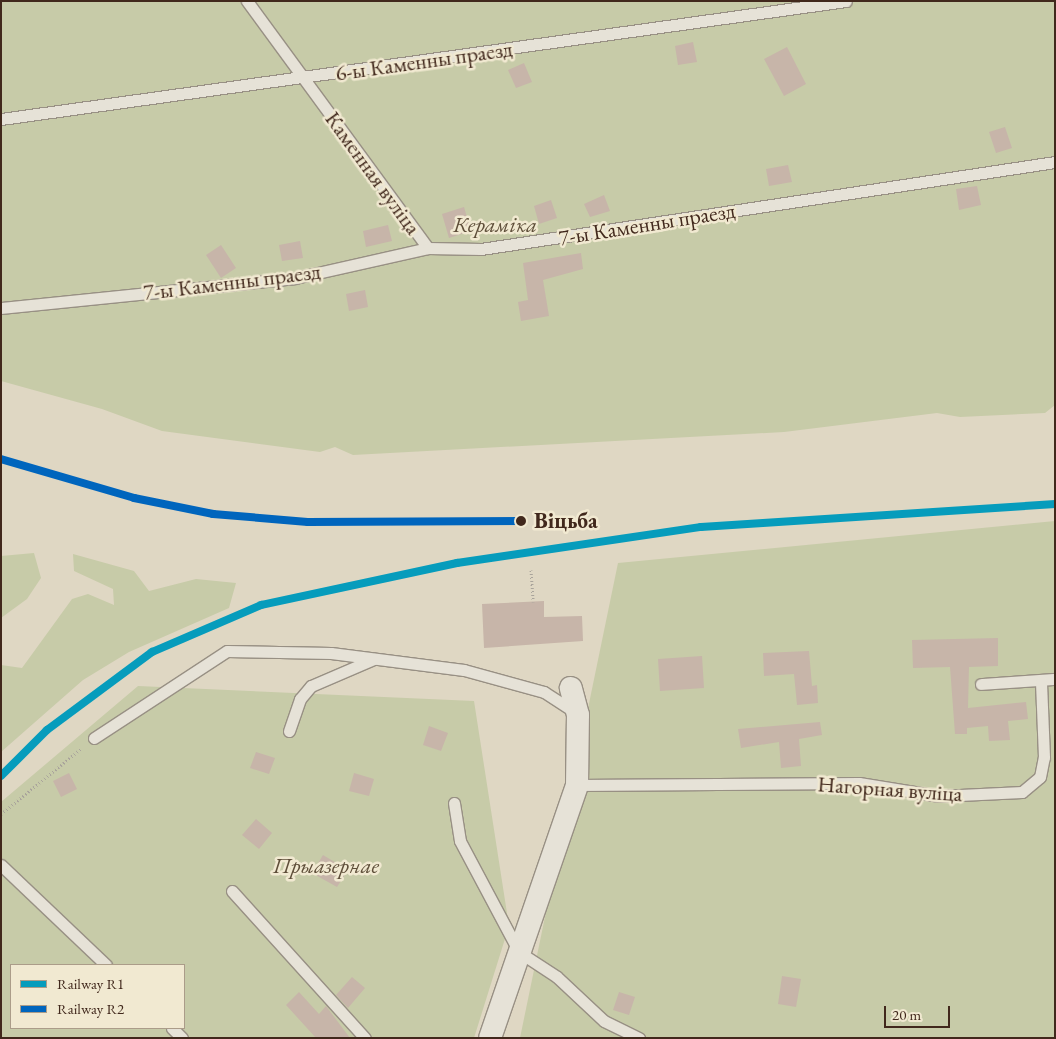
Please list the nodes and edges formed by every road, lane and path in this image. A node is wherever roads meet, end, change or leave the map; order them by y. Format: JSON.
{"nodes":[{"id":1,"x":247,"y":1,"type":"edge"},
{"id":2,"x":846,"y":1,"type":"edge"},
{"id":3,"x":302,"y":77,"type":"junction"},
{"id":4,"x":1,"y":119,"type":"edge"},
{"id":5,"x":1055,"y":162,"type":"edge"},
{"id":6,"x":428,"y":248,"type":"junction"},
{"id":7,"x":1,"y":308,"type":"edge"},
{"id":8,"x":531,"y":570,"type":"dead end"},
{"id":9,"x":534,"y":602,"type":"dead end"},
{"id":10,"x":375,"y":658,"type":"junction"},
{"id":11,"x":1055,"y":679,"type":"edge"},
{"id":12,"x":1040,"y":680,"type":"junction"},
{"id":13,"x":981,"y":684,"type":"dead end"},
{"id":14,"x":571,"y":688,"type":"dead end"},
{"id":15,"x":578,"y":715,"type":"junction"},
{"id":16,"x":289,"y":730,"type":"dead end"},
{"id":17,"x":94,"y":738,"type":"joint"},
{"id":18,"x":577,"y":785,"type":"junction"},
{"id":19,"x":454,"y":803,"type":"dead end"},
{"id":20,"x":1,"y":814,"type":"edge"},
{"id":21,"x":1,"y":865,"type":"edge"},
{"id":22,"x":232,"y":891,"type":"dead end"},
{"id":23,"x":519,"y":952,"type":"junction"},
{"id":24,"x":105,"y":964,"type":"edge"},
{"id":25,"x":173,"y":1029,"type":"edge"},
{"id":26,"x":182,"y":1038,"type":"edge"},
{"id":27,"x":365,"y":1038,"type":"edge"},
{"id":28,"x":490,"y":1038,"type":"edge"},
{"id":29,"x":639,"y":1038,"type":"edge"}],
"edges":[{"from":1,"to":3,"type":"lane","name":"Каменная вуліца"},
{"from":2,"to":3,"type":"lane","name":"6-ы Каменны праезд"},
{"from":3,"to":4,"type":"lane","name":"6-ы Каменны праезд"},
{"from":3,"to":6,"type":"lane","name":"Каменная вуліца"},
{"from":5,"to":6,"type":"lane","name":"7-ы Каменны праезд"},
{"from":6,"to":7,"type":"lane","name":"7-ы Каменны праезд"},
{"from":8,"to":9,"type":"path"},
{"from":10,"to":15,"type":"lane"},
{"from":10,"to":16,"type":"lane"},
{"from":10,"to":17,"type":"lane"},
{"from":11,"to":12,"type":"lane"},
{"from":12,"to":13,"type":"lane"},
{"from":12,"to":18,"type":"lane","name":"Нагорная вуліца"},
{"from":14,"to":15,"type":"street"},
{"from":15,"to":18,"type":"street"},
{"from":17,"to":20,"type":"path"},
{"from":18,"to":23,"type":"street"},
{"from":19,"to":23,"type":"lane"},
{"from":21,"to":24,"type":"lane"},
{"from":22,"to":27,"type":"lane"},
{"from":23,"to":28,"type":"street"},
{"from":23,"to":29,"type":"lane"},
{"from":25,"to":26,"type":"lane"}]}
